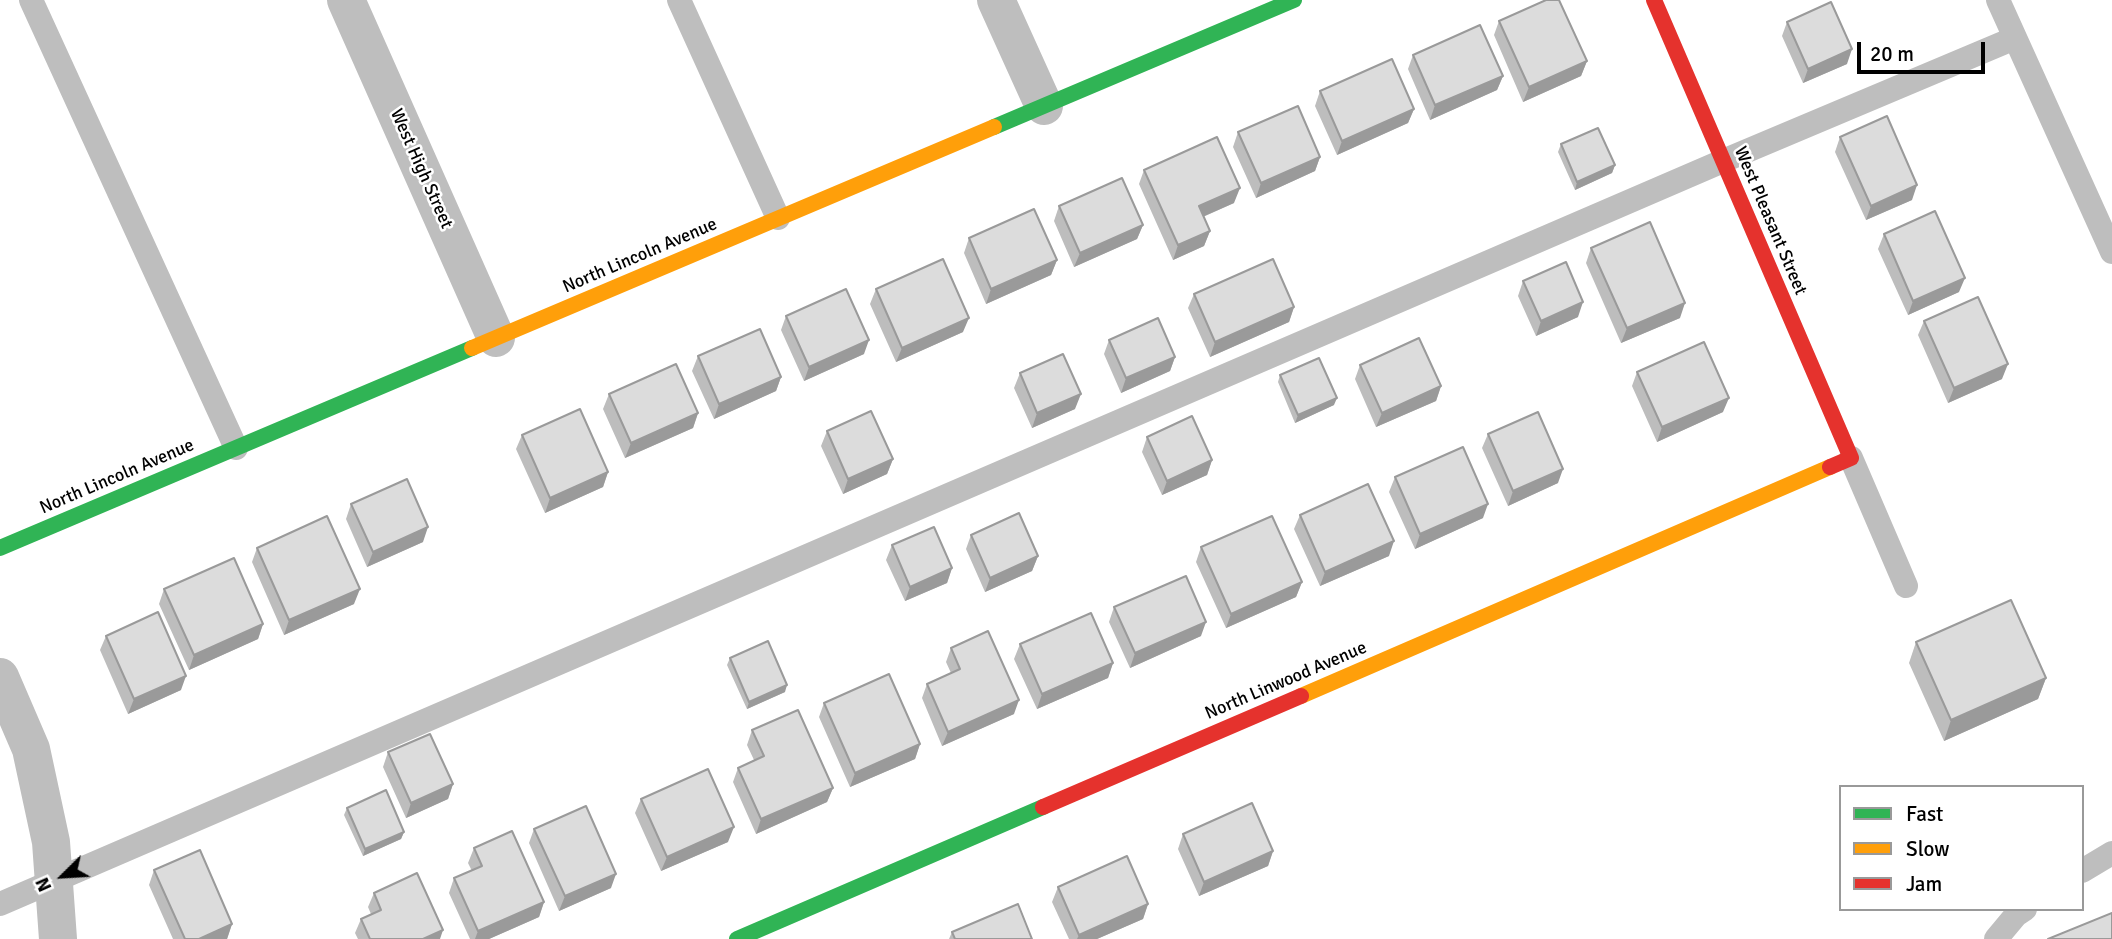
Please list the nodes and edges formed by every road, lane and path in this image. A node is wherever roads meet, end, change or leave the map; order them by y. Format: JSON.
{"nodes":[{"id":1,"x":31,"y":0,"type":"edge"},
{"id":2,"x":346,"y":0,"type":"edge"},
{"id":3,"x":679,"y":0,"type":"edge"},
{"id":4,"x":996,"y":0,"type":"edge"},
{"id":5,"x":1294,"y":0,"type":"edge"},
{"id":6,"x":1654,"y":0,"type":"edge"},
{"id":7,"x":1998,"y":0,"type":"edge"},
{"id":8,"x":2015,"y":38,"type":"junction"},
{"id":9,"x":1044,"y":106,"type":"junction"},
{"id":10,"x":1723,"y":161,"type":"junction"},
{"id":11,"x":778,"y":218,"type":"junction"},
{"id":12,"x":2112,"y":252,"type":"edge"},
{"id":13,"x":496,"y":338,"type":"junction"},
{"id":14,"x":236,"y":448,"type":"junction"},
{"id":15,"x":1851,"y":458,"type":"junction"},
{"id":16,"x":0,"y":548,"type":"edge"},
{"id":17,"x":1906,"y":586,"type":"dead end"},
{"id":18,"x":0,"y":677,"type":"edge"},
{"id":19,"x":2112,"y":853,"type":"edge"},
{"id":20,"x":2084,"y":870,"type":"edge"},
{"id":21,"x":52,"y":881,"type":"junction"},
{"id":22,"x":0,"y":904,"type":"edge"},
{"id":23,"x":2022,"y":911,"type":"edge"},
{"id":24,"x":58,"y":939,"type":"edge"},
{"id":25,"x":737,"y":939,"type":"edge"},
{"id":26,"x":1996,"y":939,"type":"edge"}],
"edges":[{"from":1,"to":14,"type":"lane"},
{"from":2,"to":13,"type":"street","name":"West High Street"},
{"from":3,"to":11,"type":"lane"},
{"from":4,"to":9,"type":"street"},
{"from":5,"to":9,"type":"street","name":"North Lincoln Avenue"},
{"from":6,"to":10,"type":"street","name":"West Pleasant Street"},
{"from":7,"to":8,"type":"lane"},
{"from":8,"to":10,"type":"lane"},
{"from":8,"to":12,"type":"lane"},
{"from":9,"to":11,"type":"street","name":"North Lincoln Avenue"},
{"from":10,"to":15,"type":"street","name":"West Pleasant Street"},
{"from":10,"to":21,"type":"lane"},
{"from":11,"to":13,"type":"street","name":"North Lincoln Avenue"},
{"from":13,"to":14,"type":"street","name":"North Lincoln Avenue"},
{"from":14,"to":16,"type":"street","name":"North Lincoln Avenue"},
{"from":15,"to":17,"type":"lane"},
{"from":15,"to":25,"type":"street","name":"North Linwood Avenue"},
{"from":18,"to":21,"type":"street"},
{"from":19,"to":20,"type":"lane"},
{"from":21,"to":22,"type":"lane"},
{"from":21,"to":24,"type":"street"},
{"from":23,"to":26,"type":"lane"}]}
